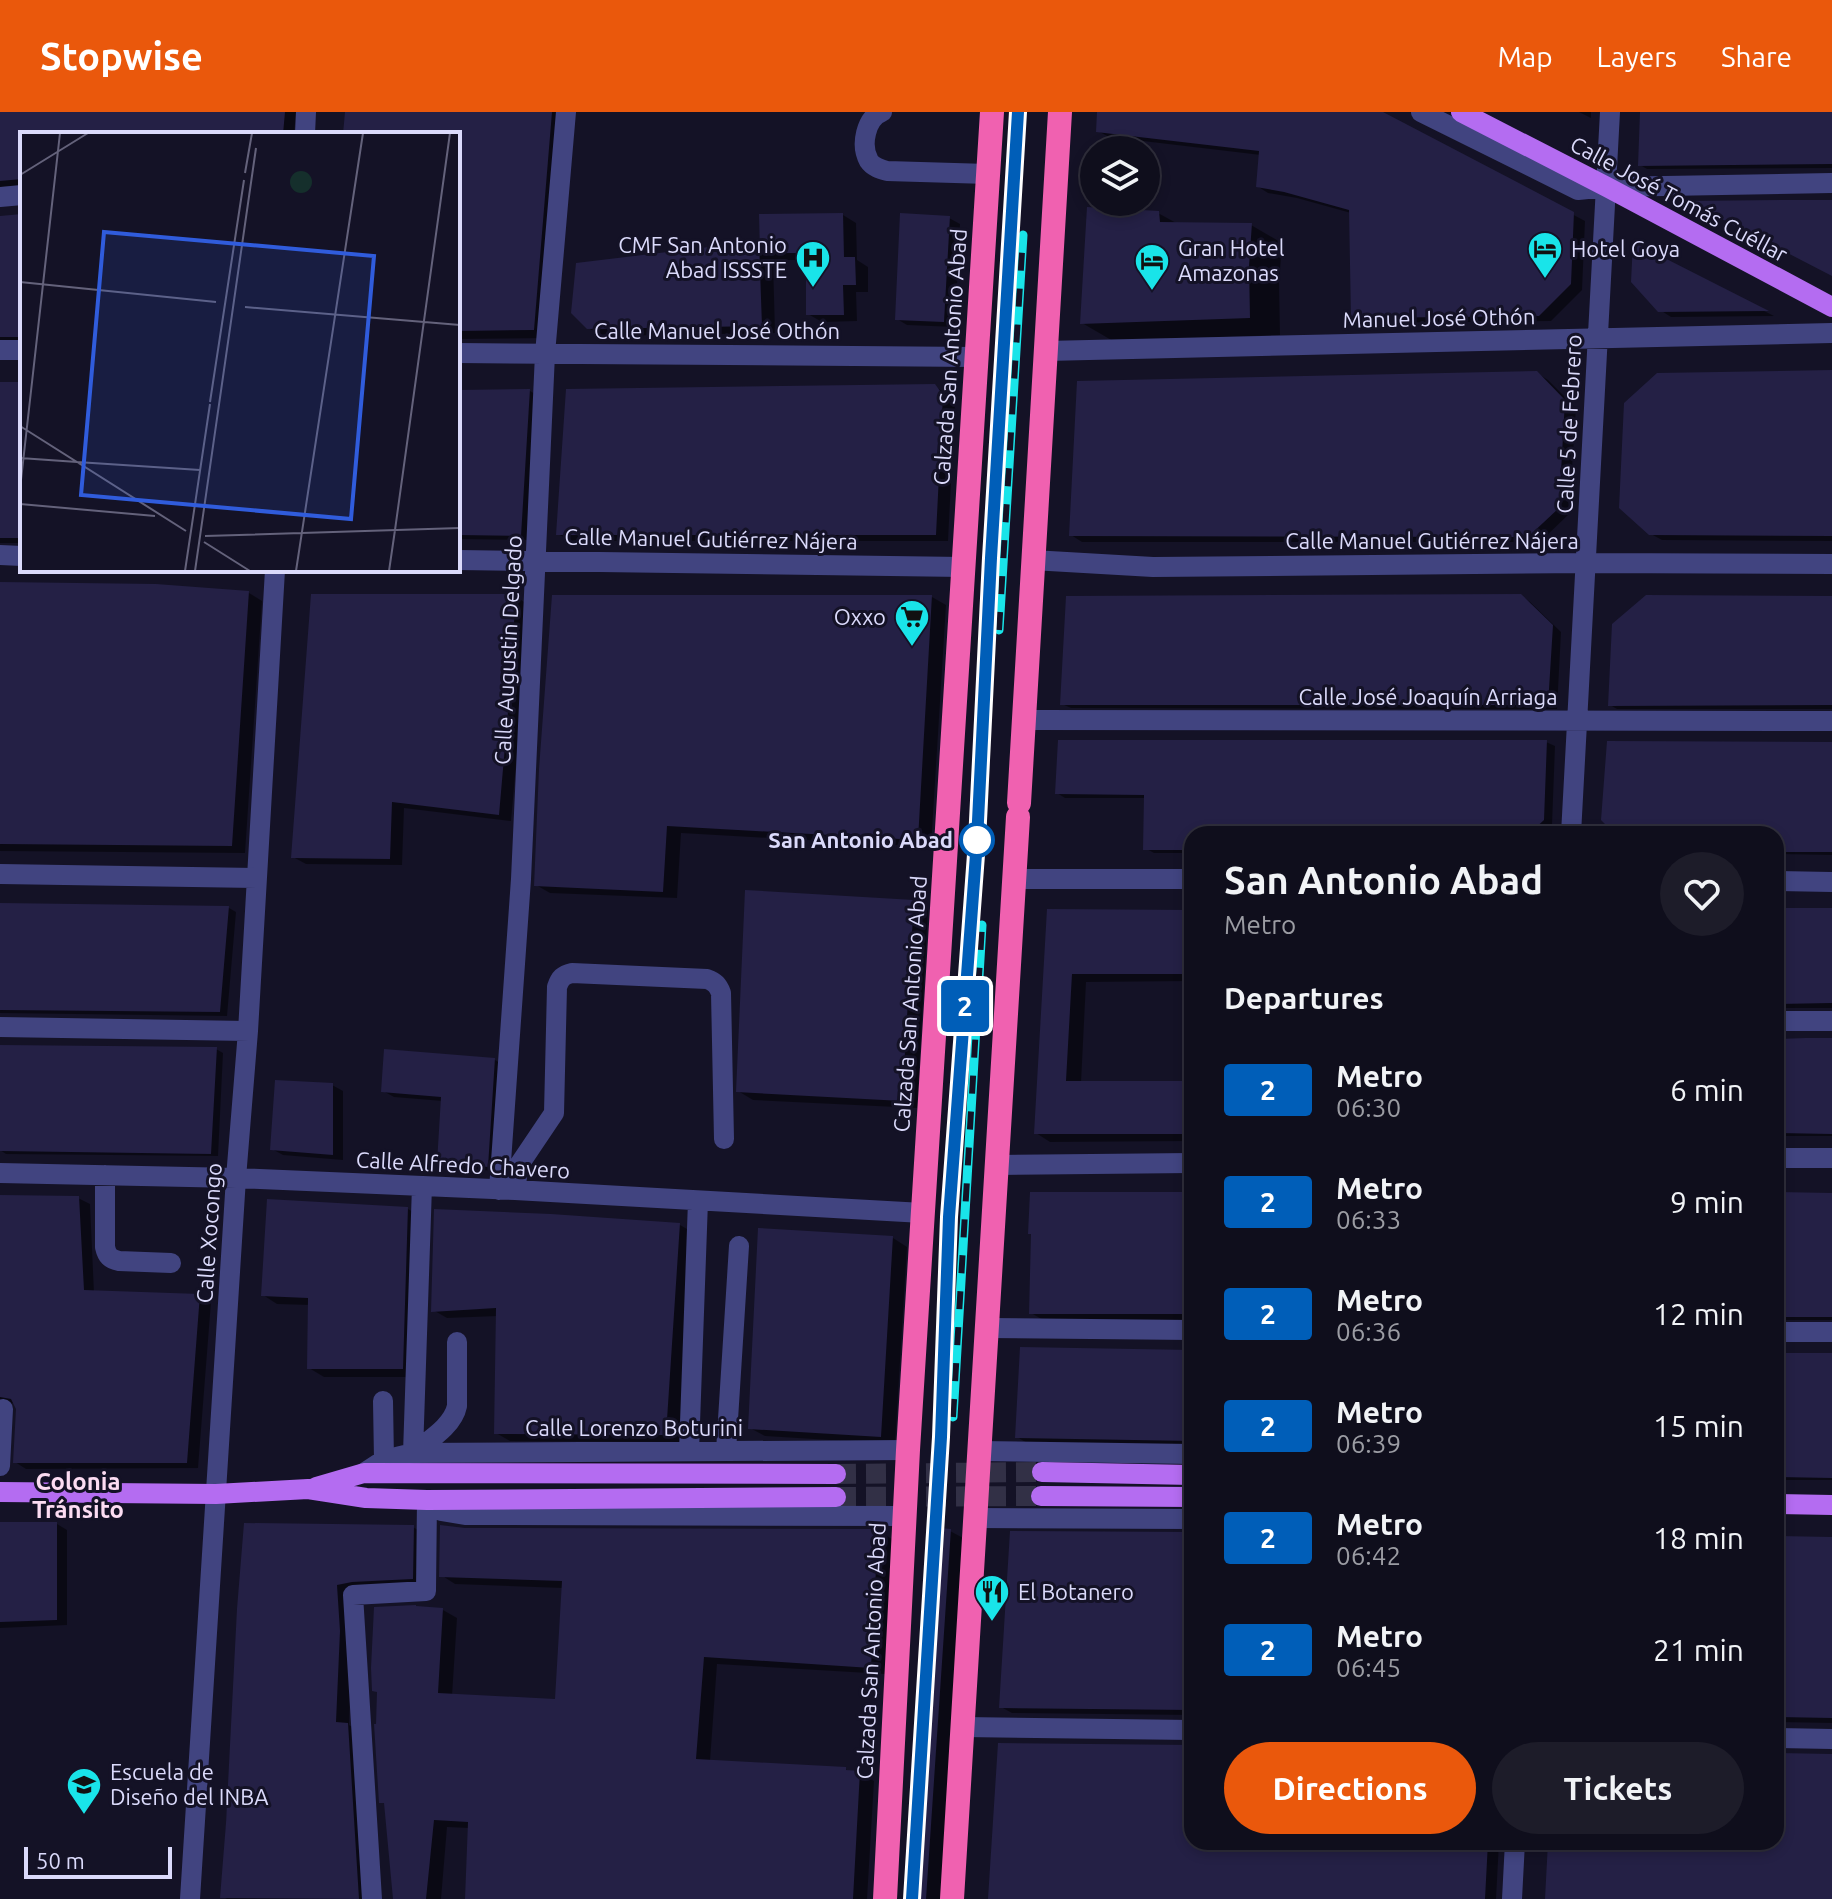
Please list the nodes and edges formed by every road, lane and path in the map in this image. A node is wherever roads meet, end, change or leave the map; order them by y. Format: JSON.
{"nodes":[{"id":1,"x":306,"y":112,"type":"edge"},
{"id":2,"x":566,"y":112,"type":"edge"},
{"id":3,"x":882,"y":112,"type":"edge"},
{"id":4,"x":992,"y":112,"type":"edge"},
{"id":5,"x":1060,"y":112,"type":"edge"},
{"id":6,"x":1421,"y":112,"type":"edge"},
{"id":7,"x":1461,"y":112,"type":"edge"},
{"id":8,"x":1610,"y":112,"type":"edge"},
{"id":9,"x":305,"y":132,"type":"edge"},
{"id":10,"x":988,"y":174,"type":"junction"},
{"id":11,"x":1832,"y":183,"type":"edge"},
{"id":12,"x":1607,"y":187,"type":"junction"},
{"id":13,"x":20,"y":195,"type":"edge"},
{"id":14,"x":0,"y":197,"type":"edge"},
{"id":15,"x":1832,"y":307,"type":"edge"},
{"id":16,"x":1832,"y":333,"type":"edge"},
{"id":17,"x":1597,"y":339,"type":"junction"},
{"id":18,"x":1046,"y":351,"type":"junction"},
{"id":19,"x":460,"y":353,"type":"edge"},
{"id":20,"x":545,"y":354,"type":"junction"},
{"id":21,"x":976,"y":357,"type":"junction"},
{"id":22,"x":0,"y":555,"type":"edge"},
{"id":23,"x":20,"y":556,"type":"edge"},
{"id":24,"x":460,"y":560,"type":"edge"},
{"id":25,"x":1032,"y":560,"type":"junction"},
{"id":26,"x":536,"y":561,"type":"junction"},
{"id":27,"x":1586,"y":563,"type":"junction"},
{"id":28,"x":1832,"y":564,"type":"edge"},
{"id":29,"x":963,"y":567,"type":"junction"},
{"id":30,"x":275,"y":572,"type":"edge"},
{"id":31,"x":1024,"y":720,"type":"junction"},
{"id":32,"x":1832,"y":721,"type":"edge"},
{"id":33,"x":1577,"y":722,"type":"junction"},
{"id":34,"x":1571,"y":826,"type":"edge"},
{"id":35,"x":0,"y":874,"type":"edge"},
{"id":36,"x":257,"y":878,"type":"junction"},
{"id":37,"x":1015,"y":879,"type":"junction"},
{"id":38,"x":1184,"y":879,"type":"edge"},
{"id":39,"x":1784,"y":881,"type":"edge"},
{"id":40,"x":1832,"y":882,"type":"edge"},
{"id":41,"x":1784,"y":1021,"type":"edge"},
{"id":42,"x":1832,"y":1021,"type":"edge"},
{"id":43,"x":0,"y":1027,"type":"edge"},
{"id":44,"x":248,"y":1031,"type":"junction"},
{"id":45,"x":724,"y":1139,"type":"dead end"},
{"id":46,"x":1784,"y":1158,"type":"edge"},
{"id":47,"x":1832,"y":1158,"type":"edge"},
{"id":48,"x":1184,"y":1163,"type":"edge"},
{"id":49,"x":997,"y":1165,"type":"junction"},
{"id":50,"x":0,"y":1173,"type":"edge"},
{"id":51,"x":105,"y":1175,"type":"junction"},
{"id":52,"x":236,"y":1178,"type":"junction"},
{"id":53,"x":422,"y":1186,"type":"junction"},
{"id":54,"x":507,"y":1190,"type":"junction"},
{"id":55,"x":698,"y":1201,"type":"junction"},
{"id":56,"x":923,"y":1213,"type":"junction"},
{"id":57,"x":739,"y":1246,"type":"dead end"},
{"id":58,"x":171,"y":1263,"type":"dead end"},
{"id":59,"x":987,"y":1328,"type":"junction"},
{"id":60,"x":1184,"y":1330,"type":"edge"},
{"id":61,"x":1784,"y":1332,"type":"edge"},
{"id":62,"x":1832,"y":1332,"type":"edge"},
{"id":63,"x":457,"y":1342,"type":"dead end"},
{"id":64,"x":383,"y":1401,"type":"dead end"},
{"id":65,"x":3,"y":1409,"type":"dead end"},
{"id":66,"x":908,"y":1450,"type":"junction"},
{"id":67,"x":689,"y":1451,"type":"junction"},
{"id":68,"x":726,"y":1451,"type":"junction"},
{"id":69,"x":979,"y":1451,"type":"junction"},
{"id":70,"x":413,"y":1453,"type":"junction"},
{"id":71,"x":1184,"y":1454,"type":"edge"},
{"id":72,"x":384,"y":1460,"type":"junction"},
{"id":73,"x":0,"y":1466,"type":"edge"},
{"id":74,"x":1042,"y":1472,"type":"tunnel mouth"},
{"id":75,"x":364,"y":1473,"type":"junction"},
{"id":76,"x":836,"y":1474,"type":"tunnel mouth"},
{"id":77,"x":1184,"y":1475,"type":"edge"},
{"id":78,"x":308,"y":1489,"type":"junction"},
{"id":79,"x":0,"y":1492,"type":"edge"},
{"id":80,"x":216,"y":1494,"type":"junction"},
{"id":81,"x":1041,"y":1496,"type":"tunnel mouth"},
{"id":82,"x":836,"y":1497,"type":"tunnel mouth"},
{"id":83,"x":1184,"y":1497,"type":"edge"},
{"id":84,"x":427,"y":1500,"type":"junction"},
{"id":85,"x":1784,"y":1504,"type":"edge"},
{"id":86,"x":1832,"y":1505,"type":"edge"},
{"id":87,"x":904,"y":1516,"type":"junction"},
{"id":88,"x":976,"y":1518,"type":"junction"},
{"id":89,"x":1184,"y":1519,"type":"edge"},
{"id":90,"x":963,"y":1727,"type":"junction"},
{"id":91,"x":1184,"y":1730,"type":"edge"},
{"id":92,"x":1784,"y":1738,"type":"edge"},
{"id":93,"x":1832,"y":1739,"type":"edge"},
{"id":94,"x":1515,"y":1850,"type":"edge"},
{"id":95,"x":190,"y":1899,"type":"edge"},
{"id":96,"x":372,"y":1899,"type":"edge"},
{"id":97,"x":885,"y":1899,"type":"edge"},
{"id":98,"x":952,"y":1899,"type":"edge"},
{"id":99,"x":1512,"y":1899,"type":"edge"}],
"edges":[{"from":1,"to":9,"type":"street"},
{"from":2,"to":20,"type":"street","name":"Calle Augustin Delgado"},
{"from":3,"to":10,"type":"street"},
{"from":4,"to":10,"type":"highway","name":"Calzada San Antonio Abad"},
{"from":5,"to":18,"type":"highway"},
{"from":6,"to":12,"type":"street"},
{"from":7,"to":12,"type":"main road","name":"Calle José Tomás Cuéllar"},
{"from":8,"to":12,"type":"street","name":"Calle 5 de Febrero"},
{"from":10,"to":21,"type":"highway","name":"Calzada San Antonio Abad"},
{"from":11,"to":12,"type":"street"},
{"from":12,"to":15,"type":"main road","name":"Calle José Tomás Cuéllar"},
{"from":12,"to":17,"type":"street","name":"Calle 5 de Febrero"},
{"from":13,"to":14,"type":"street"},
{"from":16,"to":17,"type":"street","name":"Manuel José Othón"},
{"from":17,"to":18,"type":"street","name":"Manuel José Othón"},
{"from":17,"to":27,"type":"street","name":"Calle 5 de Febrero"},
{"from":18,"to":25,"type":"highway"},
{"from":19,"to":20,"type":"street","name":"Calle Manuel José Othón"},
{"from":20,"to":21,"type":"street","name":"Calle Manuel José Othón"},
{"from":20,"to":26,"type":"street","name":"Calle Augustin Delgado"},
{"from":21,"to":29,"type":"highway","name":"Calzada San Antonio Abad"},
{"from":22,"to":23,"type":"street"},
{"from":24,"to":26,"type":"street","name":"Calle Manuel Gutiérrez Nájera"},
{"from":25,"to":27,"type":"street","name":"Calle Manuel Gutiérrez Nájera"},
{"from":25,"to":31,"type":"highway"},
{"from":26,"to":29,"type":"street","name":"Calle Manuel Gutiérrez Nájera"},
{"from":26,"to":54,"type":"street","name":"Calle Augustin Delgado"},
{"from":27,"to":28,"type":"street","name":"Calle Manuel Gutiérrez Nájera"},
{"from":27,"to":33,"type":"street","name":"Calle 5 de Febrero"},
{"from":29,"to":56,"type":"highway","name":"Calzada San Antonio Abad"},
{"from":30,"to":36,"type":"street","name":"Calle Xocongo"},
{"from":31,"to":33,"type":"street","name":"Calle José Joaquín Arriaga"},
{"from":31,"to":37,"type":"highway"},
{"from":32,"to":33,"type":"street","name":"Calle José Joaquín Arriaga"},
{"from":33,"to":34,"type":"street","name":"Calle 5 de Febrero"},
{"from":35,"to":36,"type":"street"},
{"from":36,"to":44,"type":"street","name":"Calle Xocongo"},
{"from":37,"to":38,"type":"street"},
{"from":37,"to":49,"type":"highway"},
{"from":39,"to":40,"type":"street"},
{"from":41,"to":42,"type":"street"},
{"from":43,"to":44,"type":"street"},
{"from":44,"to":52,"type":"street","name":"Calle Xocongo"},
{"from":45,"to":54,"type":"street"},
{"from":46,"to":47,"type":"street"},
{"from":48,"to":49,"type":"street"},
{"from":49,"to":59,"type":"highway"},
{"from":50,"to":51,"type":"street","name":"Calle Alfredo Chavero"},
{"from":51,"to":52,"type":"street","name":"Calle Alfredo Chavero"},
{"from":51,"to":58,"type":"street"},
{"from":52,"to":53,"type":"street","name":"Calle Alfredo Chavero"},
{"from":52,"to":80,"type":"street","name":"Calle Xocongo"},
{"from":53,"to":54,"type":"street","name":"Calle Alfredo Chavero"},
{"from":53,"to":70,"type":"street"},
{"from":54,"to":55,"type":"street","name":"Calle Alfredo Chavero"},
{"from":55,"to":56,"type":"street","name":"Calle Alfredo Chavero"},
{"from":55,"to":67,"type":"street"},
{"from":56,"to":66,"type":"highway","name":"Calzada San Antonio Abad"},
{"from":57,"to":68,"type":"street"},
{"from":59,"to":60,"type":"street"},
{"from":59,"to":69,"type":"highway"},
{"from":61,"to":62,"type":"street"},
{"from":63,"to":70,"type":"street"},
{"from":64,"to":72,"type":"street"},
{"from":65,"to":73,"type":"street"},
{"from":66,"to":68,"type":"street","name":"Calle Lorenzo Boturini"},
{"from":66,"to":87,"type":"highway","name":"Calzada San Antonio Abad"},
{"from":67,"to":68,"type":"street","name":"Calle Lorenzo Boturini"},
{"from":67,"to":70,"type":"street","name":"Calle Lorenzo Boturini"},
{"from":69,"to":71,"type":"street"},
{"from":69,"to":88,"type":"highway"},
{"from":70,"to":72,"type":"street","name":"Calle Lorenzo Boturini"},
{"from":72,"to":75,"type":"street","name":"Calle Lorenzo Boturini"},
{"from":74,"to":77,"type":"main road"},
{"from":75,"to":76,"type":"main road","name":"Calle Lorenzo Boturini"},
{"from":75,"to":78,"type":"main road","name":"Calle Lorenzo Boturini"},
{"from":78,"to":80,"type":"main road","name":"Calle Lorenzo Boturini"},
{"from":78,"to":84,"type":"main road","name":"Calle Lorenzo Boturini"},
{"from":79,"to":80,"type":"main road","name":"Calle Lorenzo Boturini"},
{"from":80,"to":95,"type":"street","name":"Calle Xocongo"},
{"from":81,"to":83,"type":"main road"},
{"from":82,"to":84,"type":"main road","name":"Calle Lorenzo Boturini"},
{"from":84,"to":87,"type":"street","name":"Calle Lorenzo Boturini"},
{"from":84,"to":96,"type":"street"},
{"from":85,"to":86,"type":"main road"},
{"from":87,"to":97,"type":"highway","name":"Calzada San Antonio Abad"},
{"from":88,"to":89,"type":"street"},
{"from":88,"to":90,"type":"highway"},
{"from":90,"to":91,"type":"street"},
{"from":90,"to":98,"type":"highway"},
{"from":92,"to":93,"type":"street"},
{"from":94,"to":99,"type":"street"}]}
